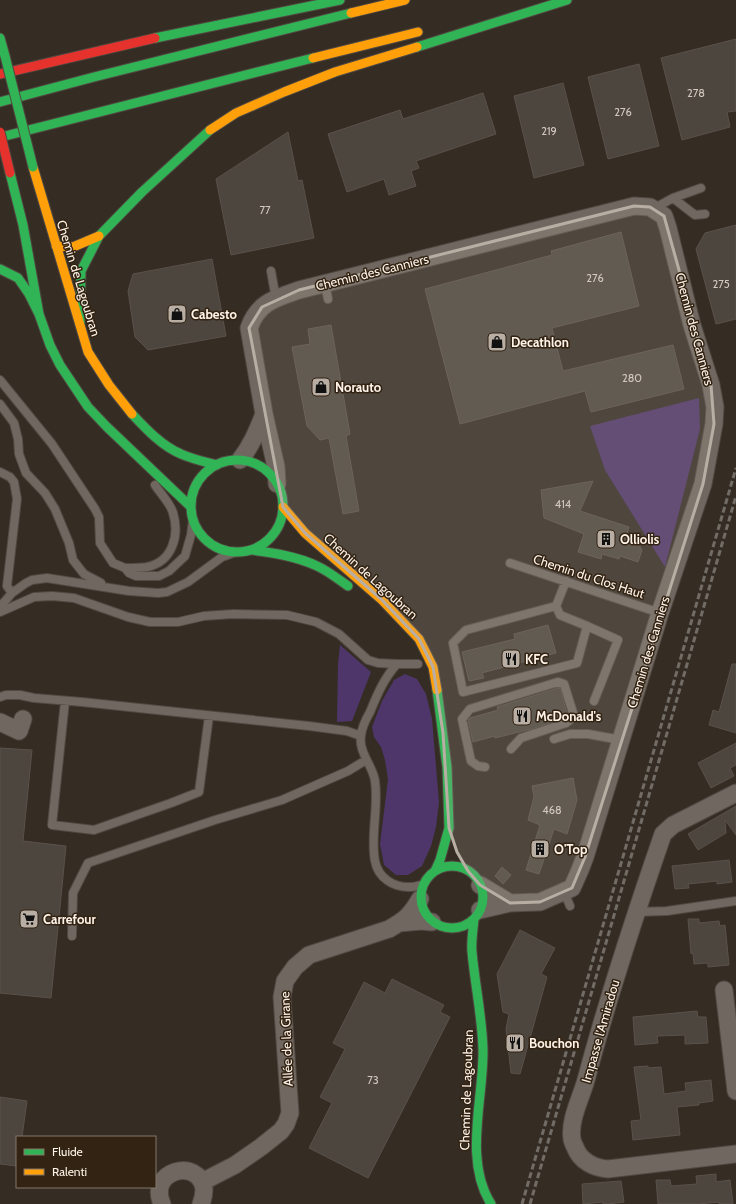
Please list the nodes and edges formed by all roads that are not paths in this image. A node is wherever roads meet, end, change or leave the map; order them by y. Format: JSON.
{"nodes":[{"id":1,"x":340,"y":0,"type":"edge"},
{"id":2,"x":405,"y":0,"type":"edge"},
{"id":3,"x":543,"y":0,"type":"edge"},
{"id":4,"x":567,"y":0,"type":"edge"},
{"id":5,"x":505,"y":10,"type":"dead end"},
{"id":6,"x":428,"y":29,"type":"dead end"},
{"id":7,"x":0,"y":38,"type":"edge"},
{"id":8,"x":0,"y":74,"type":"edge"},
{"id":9,"x":0,"y":102,"type":"edge"},
{"id":10,"x":0,"y":132,"type":"edge"},
{"id":11,"x":0,"y":138,"type":"edge"},
{"id":12,"x":701,"y":188,"type":"dead end"},
{"id":13,"x":673,"y":198,"type":"junction"},
{"id":14,"x":653,"y":208,"type":"junction"},
{"id":15,"x":705,"y":214,"type":"dead end"},
{"id":16,"x":23,"y":225,"type":"junction"},
{"id":17,"x":99,"y":236,"type":"junction"},
{"id":18,"x":33,"y":239,"type":"dead end"},
{"id":19,"x":53,"y":246,"type":"junction"},
{"id":20,"x":0,"y":269,"type":"edge"},
{"id":21,"x":271,"y":271,"type":"dead end"},
{"id":22,"x":276,"y":298,"type":"junction"},
{"id":23,"x":39,"y":314,"type":"junction"},
{"id":24,"x":80,"y":323,"type":"junction"},
{"id":25,"x":0,"y":380,"type":"edge"},
{"id":26,"x":0,"y":404,"type":"edge"},
{"id":27,"x":264,"y":414,"type":"junction"},
{"id":28,"x":139,"y":458,"type":"junction"},
{"id":29,"x":240,"y":460,"type":"junction"},
{"id":30,"x":217,"y":465,"type":"junction"},
{"id":31,"x":0,"y":472,"type":"edge"},
{"id":32,"x":277,"y":484,"type":"junction"},
{"id":33,"x":191,"y":507,"type":"junction"},
{"id":34,"x":283,"y":507,"type":"junction"},
{"id":35,"x":193,"y":520,"type":"junction"},
{"id":36,"x":251,"y":550,"type":"junction"},
{"id":37,"x":236,"y":552,"type":"junction"},
{"id":38,"x":510,"y":562,"type":"dead end"},
{"id":39,"x":125,"y":568,"type":"junction"},
{"id":40,"x":566,"y":581,"type":"junction"},
{"id":41,"x":114,"y":589,"type":"junction"},
{"id":42,"x":356,"y":592,"type":"dead end"},
{"id":43,"x":12,"y":593,"type":"junction"},
{"id":44,"x":556,"y":606,"type":"junction"},
{"id":45,"x":0,"y":607,"type":"edge"},
{"id":46,"x":0,"y":612,"type":"edge"},
{"id":47,"x":660,"y":613,"type":"junction"},
{"id":48,"x":587,"y":626,"type":"junction"},
{"id":49,"x":397,"y":664,"type":"junction"},
{"id":50,"x":420,"y":667,"type":"joint"},
{"id":51,"x":437,"y":694,"type":"junction"},
{"id":52,"x":0,"y":697,"type":"edge"},
{"id":53,"x":65,"y":701,"type":"junction"},
{"id":54,"x":594,"y":701,"type":"dead end"},
{"id":55,"x":209,"y":716,"type":"junction"},
{"id":56,"x":23,"y":719,"type":"dead end"},
{"id":57,"x":0,"y":722,"type":"edge"},
{"id":58,"x":361,"y":736,"type":"junction"},
{"id":59,"x":554,"y":739,"type":"dead end"},
{"id":60,"x":621,"y":740,"type":"junction"},
{"id":61,"x":511,"y":749,"type":"dead end"},
{"id":62,"x":366,"y":760,"type":"junction"},
{"id":63,"x":485,"y":767,"type":"dead end"},
{"id":64,"x":736,"y":792,"type":"edge"},
{"id":65,"x":449,"y":828,"type":"junction"},
{"id":66,"x":455,"y":846,"type":"dead end"},
{"id":67,"x":459,"y":856,"type":"dead end"},
{"id":68,"x":435,"y":871,"type":"junction"},
{"id":69,"x":468,"y":871,"type":"junction"},
{"id":70,"x":480,"y":885,"type":"junction"},
{"id":71,"x":422,"y":892,"type":"junction"},
{"id":72,"x":736,"y":902,"type":"edge"},
{"id":73,"x":510,"y":903,"type":"junction"},
{"id":74,"x":636,"y":912,"type":"junction"},
{"id":75,"x":477,"y":915,"type":"junction"},
{"id":76,"x":432,"y":922,"type":"junction"},
{"id":77,"x":399,"y":923,"type":"junction"},
{"id":78,"x":450,"y":928,"type":"junction"},
{"id":79,"x":72,"y":936,"type":"dead end"},
{"id":80,"x":472,"y":951,"type":"junction"},
{"id":81,"x":724,"y":990,"type":"dead end"},
{"id":82,"x":736,"y":1091,"type":"edge"},
{"id":83,"x":736,"y":1154,"type":"edge"},
{"id":84,"x":202,"y":1182,"type":"junction"},
{"id":85,"x":488,"y":1200,"type":"edge"},
{"id":86,"x":162,"y":1204,"type":"edge"},
{"id":87,"x":201,"y":1204,"type":"edge"}],
"edges":[{"from":1,"to":8,"type":"main road"},
{"from":2,"to":9,"type":"main road"},
{"from":3,"to":5,"type":"main road"},
{"from":4,"to":17,"type":"main road"},
{"from":6,"to":11,"type":"main road"},
{"from":7,"to":19,"type":"main road","name":"Chemin de Lagoubran","bridge":true},
{"from":10,"to":16,"type":"main road","bridge":true},
{"from":12,"to":13,"type":"lane"},
{"from":13,"to":14,"type":"lane"},
{"from":13,"to":15,"type":"lane"},
{"from":14,"to":22,"type":"street","name":"Chemin des Canniers"},
{"from":14,"to":47,"type":"street","name":"Chemin des Canniers"},
{"from":16,"to":18,"type":"main road"},
{"from":16,"to":23,"type":"main road"},
{"from":17,"to":19,"type":"main road"},
{"from":17,"to":24,"type":"main road"},
{"from":19,"to":24,"type":"main road","name":"Chemin de Lagoubran"},
{"from":20,"to":23,"type":"main road"},
{"from":21,"to":22,"type":"lane"},
{"from":22,"to":27,"type":"street","name":"Chemin des Canniers"},
{"from":23,"to":28,"type":"main road"},
{"from":24,"to":30,"type":"main road","name":"Chemin de Lagoubran"},
{"from":25,"to":39,"type":"lane"},
{"from":26,"to":41,"type":"lane"},
{"from":27,"to":29,"type":"street","name":"Chemin des Canniers"},
{"from":27,"to":32,"type":"street","name":"Chemin des Canniers"},
{"from":28,"to":33,"type":"main road"},
{"from":28,"to":39,"type":"lane"},
{"from":29,"to":30,"type":"main road"},
{"from":29,"to":32,"type":"main road"},
{"from":30,"to":33,"type":"main road"},
{"from":31,"to":43,"type":"lane"},
{"from":32,"to":34,"type":"main road"},
{"from":33,"to":35,"type":"main road"},
{"from":34,"to":36,"type":"main road"},
{"from":34,"to":51,"type":"main road","name":"Chemin de Lagoubran"},
{"from":35,"to":37,"type":"main road"},
{"from":35,"to":39,"type":"lane"},
{"from":36,"to":37,"type":"main road"},
{"from":36,"to":42,"type":"main road","name":"Chemin de Lagoubran"},
{"from":37,"to":41,"type":"lane"},
{"from":38,"to":40,"type":"lane","name":"Chemin du Clos Haut"},
{"from":40,"to":44,"type":"lane"},
{"from":40,"to":47,"type":"lane","name":"Chemin du Clos Haut"},
{"from":41,"to":43,"type":"lane"},
{"from":43,"to":45,"type":"lane"},
{"from":44,"to":48,"type":"lane"},
{"from":44,"to":48,"type":"lane"},
{"from":46,"to":49,"type":"lane"},
{"from":47,"to":60,"type":"street","name":"Chemin des Canniers"},
{"from":48,"to":54,"type":"lane"},
{"from":49,"to":50,"type":"lane"},
{"from":49,"to":58,"type":"lane"},
{"from":50,"to":51,"type":"main road","name":"Chemin de Lagoubran"},
{"from":51,"to":65,"type":"main road","name":"Chemin de Lagoubran"},
{"from":52,"to":53,"type":"lane"},
{"from":53,"to":55,"type":"lane"},
{"from":53,"to":55,"type":"lane"},
{"from":55,"to":58,"type":"lane"},
{"from":56,"to":57,"type":"street"},
{"from":58,"to":62,"type":"lane"},
{"from":59,"to":60,"type":"lane"},
{"from":60,"to":73,"type":"street","name":"Chemin des Canniers"},
{"from":61,"to":63,"type":"lane"},
{"from":62,"to":71,"type":"lane"},
{"from":62,"to":79,"type":"lane"},
{"from":64,"to":74,"type":"street","name":"Impasse l'Amiradou"},
{"from":65,"to":66,"type":"main road","name":"Chemin de Lagoubran"},
{"from":65,"to":68,"type":"main road","name":"Chemin de Lagoubran"},
{"from":67,"to":69,"type":"main road"},
{"from":68,"to":69,"type":"main road"},
{"from":68,"to":71,"type":"main road"},
{"from":69,"to":70,"type":"main road"},
{"from":70,"to":73,"type":"street"},
{"from":70,"to":75,"type":"main road"},
{"from":71,"to":76,"type":"main road"},
{"from":71,"to":77,"type":"street","name":"Allée de la Girane"},
{"from":72,"to":74,"type":"lane"},
{"from":73,"to":75,"type":"street","name":"Chemin des Canniers"},
{"from":74,"to":83,"type":"street","name":"Impasse l'Amiradou"},
{"from":75,"to":78,"type":"main road"},
{"from":75,"to":80,"type":"main road","name":"Chemin de Lagoubran"},
{"from":76,"to":77,"type":"street","name":"Allée de la Girane"},
{"from":76,"to":78,"type":"main road"},
{"from":77,"to":84,"type":"street","name":"Allée de la Girane"},
{"from":78,"to":80,"type":"main road"},
{"from":80,"to":85,"type":"main road","name":"Chemin de Lagoubran"},
{"from":81,"to":82,"type":"street"},
{"from":84,"to":86,"type":"street"},
{"from":84,"to":87,"type":"street"}]}
